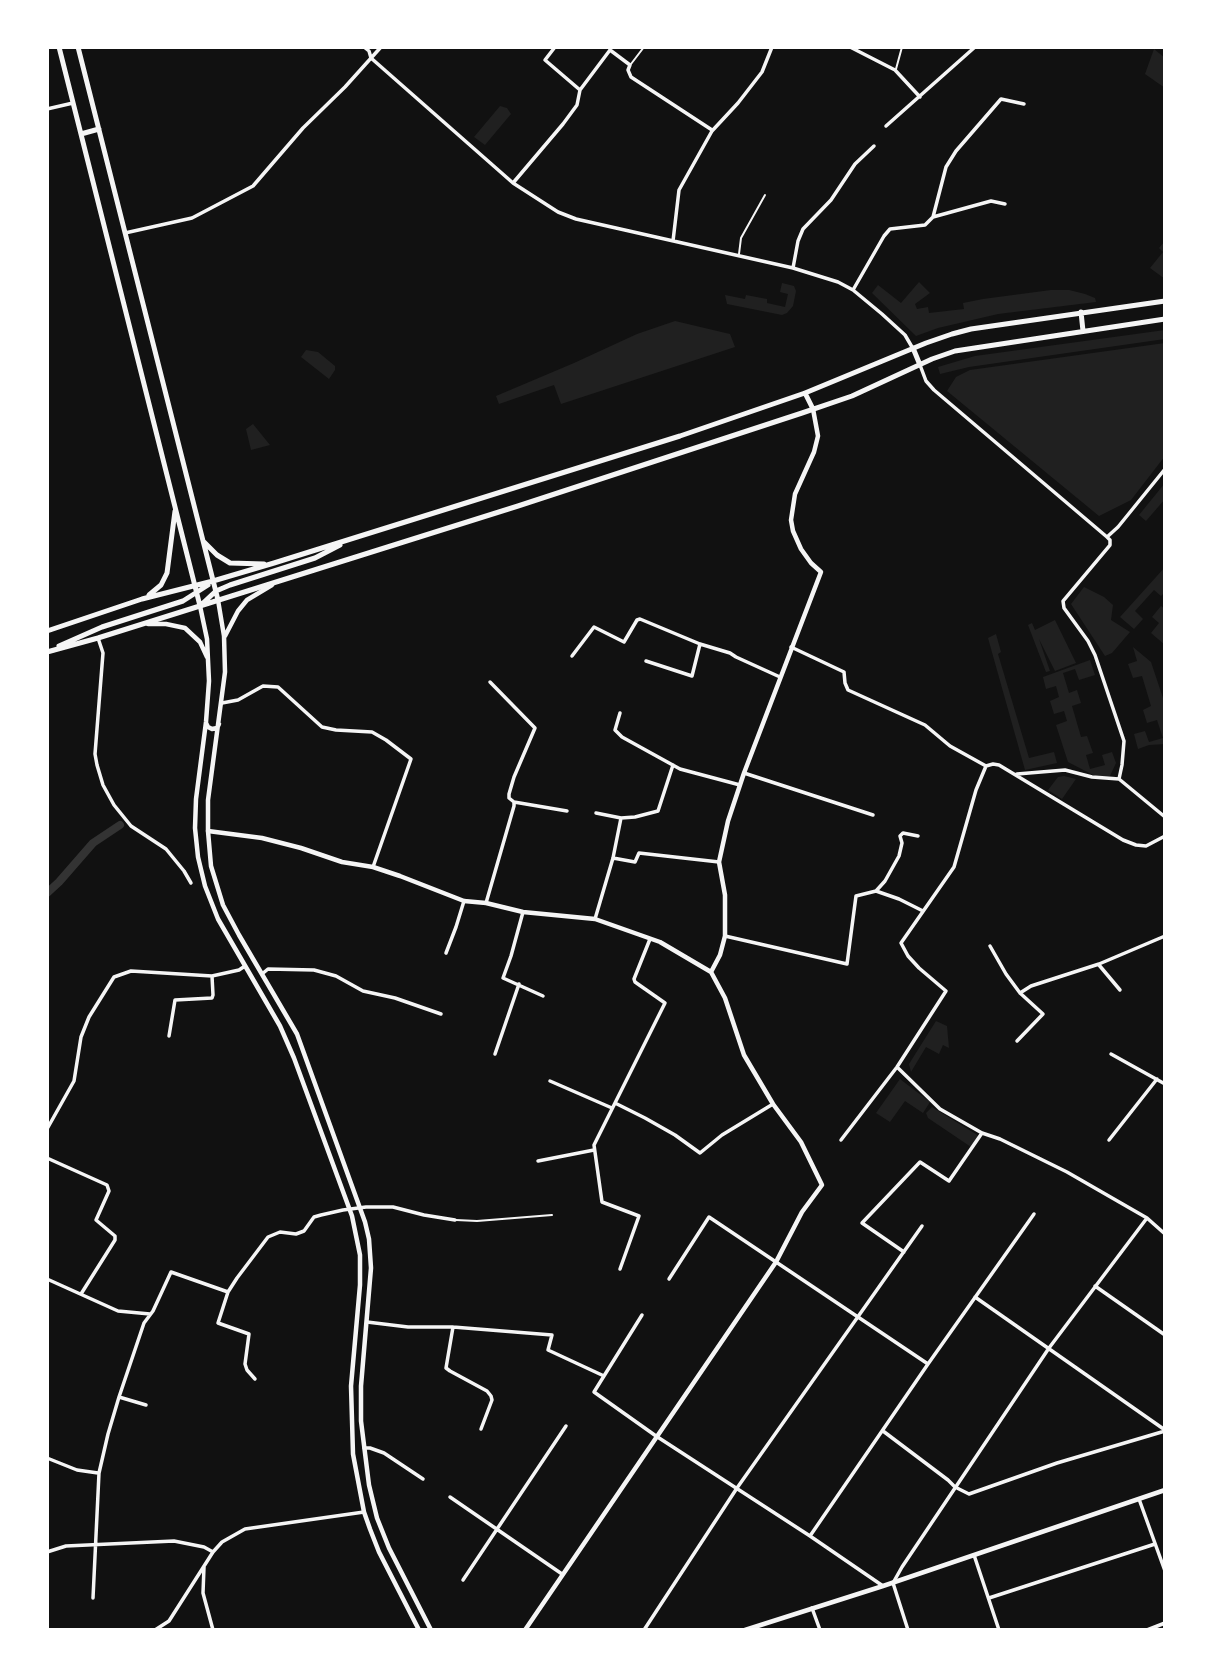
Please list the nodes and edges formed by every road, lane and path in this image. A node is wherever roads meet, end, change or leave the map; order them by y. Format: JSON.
{"nodes":[{"id":1,"x":59,"y":47,"type":"edge"},
{"id":2,"x":78,"y":47,"type":"edge"},
{"id":3,"x":364,"y":47,"type":"edge"},
{"id":4,"x":381,"y":47,"type":"edge"},
{"id":5,"x":555,"y":47,"type":"edge"},
{"id":6,"x":644,"y":47,"type":"edge"},
{"id":7,"x":772,"y":47,"type":"edge"},
{"id":8,"x":850,"y":47,"type":"edge"},
{"id":9,"x":902,"y":47,"type":"edge"},
{"id":10,"x":975,"y":47,"type":"edge"},
{"id":11,"x":610,"y":49,"type":"edge"},
{"id":12,"x":371,"y":58,"type":"junction"},
{"id":13,"x":630,"y":65,"type":"junction"},
{"id":14,"x":895,"y":70,"type":"junction"},
{"id":15,"x":580,"y":90,"type":"junction"},
{"id":16,"x":920,"y":97,"type":"junction"},
{"id":17,"x":73,"y":103,"type":"junction"},
{"id":18,"x":1024,"y":104,"type":"dead end"},
{"id":19,"x":47,"y":108,"type":"edge"},
{"id":20,"x":886,"y":126,"type":"dead end"},
{"id":21,"x":99,"y":129,"type":"junction"},
{"id":22,"x":712,"y":131,"type":"junction"},
{"id":23,"x":80,"y":134,"type":"junction"},
{"id":24,"x":874,"y":146,"type":"dead end"},
{"id":25,"x":513,"y":183,"type":"junction"},
{"id":26,"x":765,"y":195,"type":"dead end"},
{"id":27,"x":1005,"y":204,"type":"dead end"},
{"id":28,"x":933,"y":217,"type":"junction"},
{"id":29,"x":125,"y":233,"type":"junction"},
{"id":30,"x":673,"y":241,"type":"junction"},
{"id":31,"x":739,"y":256,"type":"junction"},
{"id":32,"x":793,"y":268,"type":"junction"},
{"id":33,"x":853,"y":290,"type":"junction"},
{"id":34,"x":1165,"y":301,"type":"edge"},
{"id":35,"x":1081,"y":312,"type":"junction"},
{"id":36,"x":1165,"y":319,"type":"edge"},
{"id":37,"x":1083,"y":331,"type":"junction"},
{"id":38,"x":913,"y":348,"type":"junction"},
{"id":39,"x":920,"y":365,"type":"junction"},
{"id":40,"x":805,"y":393,"type":"junction"},
{"id":41,"x":813,"y":409,"type":"junction"},
{"id":42,"x":1165,"y":469,"type":"edge"},
{"id":43,"x":175,"y":508,"type":"junction"},
{"id":44,"x":1107,"y":537,"type":"junction"},
{"id":45,"x":350,"y":540,"type":"junction"},
{"id":46,"x":203,"y":541,"type":"junction"},
{"id":47,"x":274,"y":563,"type":"junction"},
{"id":48,"x":214,"y":581,"type":"junction"},
{"id":49,"x":278,"y":581,"type":"junction"},
{"id":50,"x":196,"y":589,"type":"junction"},
{"id":51,"x":216,"y":591,"type":"junction"},
{"id":52,"x":142,"y":599,"type":"junction"},
{"id":53,"x":218,"y":600,"type":"junction"},
{"id":54,"x":200,"y":606,"type":"junction"},
{"id":55,"x":140,"y":625,"type":"junction"},
{"id":56,"x":47,"y":631,"type":"edge"},
{"id":57,"x":224,"y":636,"type":"junction"},
{"id":58,"x":98,"y":638,"type":"junction"},
{"id":59,"x":700,"y":644,"type":"junction"},
{"id":60,"x":791,"y":647,"type":"junction"},
{"id":61,"x":47,"y":651,"type":"edge"},
{"id":62,"x":572,"y":656,"type":"dead end"},
{"id":63,"x":646,"y":661,"type":"dead end"},
{"id":64,"x":209,"y":665,"type":"junction"},
{"id":65,"x":780,"y":677,"type":"junction"},
{"id":66,"x":490,"y":682,"type":"dead end"},
{"id":67,"x":222,"y":703,"type":"junction"},
{"id":68,"x":620,"y":713,"type":"dead end"},
{"id":69,"x":206,"y":722,"type":"junction"},
{"id":70,"x":220,"y":724,"type":"junction"},
{"id":71,"x":673,"y":765,"type":"junction"},
{"id":72,"x":986,"y":766,"type":"junction"},
{"id":73,"x":744,"y":773,"type":"junction"},
{"id":74,"x":1014,"y":774,"type":"junction"},
{"id":75,"x":1119,"y":779,"type":"junction"},
{"id":76,"x":740,"y":785,"type":"junction"},
{"id":77,"x":514,"y":802,"type":"junction"},
{"id":78,"x":567,"y":811,"type":"dead end"},
{"id":79,"x":596,"y":813,"type":"dead end"},
{"id":80,"x":873,"y":815,"type":"dead end"},
{"id":81,"x":1165,"y":817,"type":"edge"},
{"id":82,"x":621,"y":818,"type":"junction"},
{"id":83,"x":208,"y":831,"type":"junction"},
{"id":84,"x":918,"y":836,"type":"dead end"},
{"id":85,"x":1165,"y":836,"type":"edge"},
{"id":86,"x":613,"y":858,"type":"junction"},
{"id":87,"x":719,"y":862,"type":"junction"},
{"id":88,"x":373,"y":867,"type":"junction"},
{"id":89,"x":191,"y":883,"type":"dead end"},
{"id":90,"x":876,"y":891,"type":"junction"},
{"id":91,"x":464,"y":901,"type":"junction"},
{"id":92,"x":486,"y":903,"type":"junction"},
{"id":93,"x":923,"y":911,"type":"junction"},
{"id":94,"x":523,"y":912,"type":"junction"},
{"id":95,"x":595,"y":919,"type":"junction"},
{"id":96,"x":725,"y":936,"type":"junction"},
{"id":97,"x":1165,"y":936,"type":"edge"},
{"id":98,"x":650,"y":940,"type":"junction"},
{"id":99,"x":990,"y":946,"type":"dead end"},
{"id":100,"x":446,"y":953,"type":"dead end"},
{"id":101,"x":1099,"y":964,"type":"junction"},
{"id":102,"x":245,"y":966,"type":"junction"},
{"id":103,"x":711,"y":972,"type":"junction"},
{"id":104,"x":262,"y":974,"type":"junction"},
{"id":105,"x":212,"y":975,"type":"junction"},
{"id":106,"x":519,"y":984,"type":"junction"},
{"id":107,"x":1120,"y":990,"type":"dead end"},
{"id":108,"x":1020,"y":993,"type":"junction"},
{"id":109,"x":543,"y":996,"type":"dead end"},
{"id":110,"x":441,"y":1014,"type":"dead end"},
{"id":111,"x":169,"y":1036,"type":"dead end"},
{"id":112,"x":1017,"y":1041,"type":"dead end"},
{"id":113,"x":495,"y":1054,"type":"dead end"},
{"id":114,"x":1111,"y":1054,"type":"dead end"},
{"id":115,"x":897,"y":1067,"type":"junction"},
{"id":116,"x":310,"y":1068,"type":"junction"},
{"id":117,"x":300,"y":1072,"type":"junction"},
{"id":118,"x":1157,"y":1079,"type":"junction"},
{"id":119,"x":550,"y":1081,"type":"dead end"},
{"id":120,"x":1165,"y":1084,"type":"edge"},
{"id":121,"x":773,"y":1104,"type":"junction"},
{"id":122,"x":614,"y":1106,"type":"junction"},
{"id":123,"x":47,"y":1129,"type":"edge"},
{"id":124,"x":982,"y":1133,"type":"junction"},
{"id":125,"x":841,"y":1140,"type":"dead end"},
{"id":126,"x":1109,"y":1140,"type":"dead end"},
{"id":127,"x":594,"y":1150,"type":"junction"},
{"id":128,"x":47,"y":1158,"type":"edge"},
{"id":129,"x":538,"y":1161,"type":"dead end"},
{"id":130,"x":360,"y":1208,"type":"junction"},
{"id":131,"x":350,"y":1209,"type":"junction"},
{"id":132,"x":1034,"y":1214,"type":"dead end"},
{"id":133,"x":552,"y":1216,"type":"dead end"},
{"id":134,"x":1147,"y":1218,"type":"junction"},
{"id":135,"x":455,"y":1220,"type":"joint"},
{"id":136,"x":922,"y":1226,"type":"dead end"},
{"id":137,"x":1165,"y":1234,"type":"edge"},
{"id":138,"x":904,"y":1252,"type":"junction"},
{"id":139,"x":776,"y":1262,"type":"junction"},
{"id":140,"x":620,"y":1269,"type":"dead end"},
{"id":141,"x":47,"y":1279,"type":"edge"},
{"id":142,"x":669,"y":1279,"type":"dead end"},
{"id":143,"x":1094,"y":1286,"type":"junction"},
{"id":144,"x":228,"y":1292,"type":"junction"},
{"id":145,"x":81,"y":1294,"type":"junction"},
{"id":146,"x":975,"y":1297,"type":"junction"},
{"id":147,"x":151,"y":1314,"type":"junction"},
{"id":148,"x":642,"y":1315,"type":"dead end"},
{"id":149,"x":857,"y":1316,"type":"junction"},
{"id":150,"x":367,"y":1322,"type":"junction"},
{"id":151,"x":453,"y":1327,"type":"junction"},
{"id":152,"x":1165,"y":1335,"type":"edge"},
{"id":153,"x":1049,"y":1348,"type":"junction"},
{"id":154,"x":928,"y":1364,"type":"junction"},
{"id":155,"x":604,"y":1376,"type":"junction"},
{"id":156,"x":256,"y":1379,"type":"dead end"},
{"id":157,"x":119,"y":1397,"type":"junction"},
{"id":158,"x":146,"y":1405,"type":"dead end"},
{"id":159,"x":566,"y":1426,"type":"dead end"},
{"id":160,"x":481,"y":1429,"type":"dead end"},
{"id":161,"x":1165,"y":1430,"type":"edge"},
{"id":162,"x":883,"y":1431,"type":"junction"},
{"id":163,"x":656,"y":1436,"type":"junction"},
{"id":164,"x":364,"y":1448,"type":"junction"},
{"id":165,"x":47,"y":1458,"type":"edge"},
{"id":166,"x":99,"y":1473,"type":"junction"},
{"id":167,"x":423,"y":1479,"type":"dead end"},
{"id":168,"x":955,"y":1487,"type":"junction"},
{"id":169,"x":737,"y":1488,"type":"junction"},
{"id":170,"x":1165,"y":1490,"type":"edge"},
{"id":171,"x":450,"y":1497,"type":"dead end"},
{"id":172,"x":1139,"y":1499,"type":"junction"},
{"id":173,"x":364,"y":1512,"type":"junction"},
{"id":174,"x":496,"y":1530,"type":"junction"},
{"id":175,"x":810,"y":1536,"type":"junction"},
{"id":176,"x":1155,"y":1544,"type":"junction"},
{"id":177,"x":94,"y":1545,"type":"junction"},
{"id":178,"x":47,"y":1552,"type":"edge"},
{"id":179,"x":213,"y":1552,"type":"junction"},
{"id":180,"x":974,"y":1555,"type":"junction"},
{"id":181,"x":204,"y":1566,"type":"junction"},
{"id":182,"x":1165,"y":1572,"type":"edge"},
{"id":183,"x":562,"y":1574,"type":"junction"},
{"id":184,"x":463,"y":1580,"type":"dead end"},
{"id":185,"x":892,"y":1583,"type":"junction"},
{"id":186,"x":883,"y":1586,"type":"junction"},
{"id":187,"x":93,"y":1598,"type":"dead end"},
{"id":188,"x":989,"y":1598,"type":"junction"},
{"id":189,"x":812,"y":1608,"type":"junction"},
{"id":190,"x":1165,"y":1623,"type":"edge"},
{"id":191,"x":155,"y":1630,"type":"edge"},
{"id":192,"x":213,"y":1630,"type":"edge"},
{"id":193,"x":419,"y":1630,"type":"edge"},
{"id":194,"x":431,"y":1630,"type":"edge"},
{"id":195,"x":525,"y":1630,"type":"edge"},
{"id":196,"x":644,"y":1630,"type":"edge"},
{"id":197,"x":745,"y":1630,"type":"edge"},
{"id":198,"x":820,"y":1630,"type":"edge"},
{"id":199,"x":908,"y":1630,"type":"edge"},
{"id":200,"x":999,"y":1630,"type":"edge"},
{"id":201,"x":1147,"y":1630,"type":"edge"}],
"edges":[{"from":1,"to":17,"type":"main road"},
{"from":2,"to":21,"type":"main road"},
{"from":3,"to":12,"type":"street"},
{"from":4,"to":12,"type":"street"},
{"from":5,"to":15,"type":"street"},
{"from":6,"to":13,"type":"lane"},
{"from":7,"to":22,"type":"street"},
{"from":8,"to":14,"type":"street"},
{"from":9,"to":14,"type":"lane"},
{"from":10,"to":16,"type":"street"},
{"from":11,"to":13,"type":"street"},
{"from":11,"to":15,"type":"street"},
{"from":12,"to":25,"type":"street"},
{"from":12,"to":29,"type":"street"},
{"from":13,"to":22,"type":"street"},
{"from":14,"to":16,"type":"street"},
{"from":15,"to":25,"type":"street"},
{"from":16,"to":20,"type":"street"},
{"from":17,"to":19,"type":"street"},
{"from":17,"to":23,"type":"main road"},
{"from":18,"to":28,"type":"street"},
{"from":21,"to":23,"type":"main road"},
{"from":21,"to":29,"type":"main road"},
{"from":22,"to":30,"type":"street"},
{"from":23,"to":43,"type":"main road"},
{"from":24,"to":32,"type":"street"},
{"from":25,"to":30,"type":"street"},
{"from":26,"to":31,"type":"lane"},
{"from":27,"to":28,"type":"street"},
{"from":28,"to":33,"type":"street"},
{"from":29,"to":46,"type":"main road"},
{"from":30,"to":31,"type":"street"},
{"from":31,"to":32,"type":"street"},
{"from":32,"to":33,"type":"street"},
{"from":33,"to":38,"type":"street"},
{"from":34,"to":35,"type":"main road"},
{"from":35,"to":37,"type":"main road"},
{"from":35,"to":38,"type":"main road"},
{"from":36,"to":37,"type":"main road"},
{"from":37,"to":39,"type":"main road"},
{"from":38,"to":39,"type":"main road"},
{"from":38,"to":40,"type":"main road"},
{"from":39,"to":41,"type":"main road"},
{"from":39,"to":44,"type":"street"},
{"from":40,"to":41,"type":"main road"},
{"from":40,"to":45,"type":"main road"},
{"from":41,"to":49,"type":"main road"},
{"from":41,"to":60,"type":"main road"},
{"from":42,"to":44,"type":"street"},
{"from":43,"to":50,"type":"main road"},
{"from":43,"to":52,"type":"main road"},
{"from":44,"to":75,"type":"street"},
{"from":45,"to":47,"type":"main road"},
{"from":45,"to":51,"type":"main road"},
{"from":46,"to":47,"type":"main road"},
{"from":46,"to":48,"type":"main road"},
{"from":47,"to":48,"type":"main road"},
{"from":48,"to":50,"type":"main road"},
{"from":48,"to":51,"type":"main road"},
{"from":49,"to":53,"type":"main road"},
{"from":49,"to":57,"type":"main road"},
{"from":50,"to":52,"type":"main road"},
{"from":50,"to":54,"type":"main road"},
{"from":50,"to":61,"type":"main road"},
{"from":51,"to":53,"type":"main road"},
{"from":51,"to":54,"type":"main road"},
{"from":52,"to":56,"type":"main road"},
{"from":53,"to":54,"type":"main road"},
{"from":53,"to":57,"type":"main road"},
{"from":54,"to":55,"type":"main road"},
{"from":54,"to":64,"type":"main road"},
{"from":55,"to":58,"type":"main road"},
{"from":55,"to":64,"type":"main road"},
{"from":57,"to":67,"type":"main road"},
{"from":58,"to":61,"type":"main road"},
{"from":58,"to":89,"type":"street"},
{"from":59,"to":62,"type":"street"},
{"from":59,"to":63,"type":"street"},
{"from":59,"to":65,"type":"street"},
{"from":60,"to":65,"type":"main road"},
{"from":60,"to":72,"type":"street"},
{"from":64,"to":69,"type":"main road"},
{"from":65,"to":73,"type":"main road"},
{"from":66,"to":77,"type":"street"},
{"from":67,"to":70,"type":"main road"},
{"from":67,"to":88,"type":"street"},
{"from":68,"to":71,"type":"street"},
{"from":69,"to":70,"type":"main road"},
{"from":69,"to":102,"type":"main road"},
{"from":70,"to":83,"type":"main road"},
{"from":71,"to":76,"type":"street"},
{"from":71,"to":82,"type":"street"},
{"from":72,"to":74,"type":"street"},
{"from":72,"to":93,"type":"street"},
{"from":73,"to":76,"type":"main road"},
{"from":73,"to":80,"type":"street"},
{"from":74,"to":75,"type":"street"},
{"from":74,"to":85,"type":"street"},
{"from":75,"to":81,"type":"street"},
{"from":76,"to":87,"type":"main road"},
{"from":77,"to":78,"type":"street"},
{"from":77,"to":92,"type":"street"},
{"from":79,"to":82,"type":"street"},
{"from":82,"to":86,"type":"street"},
{"from":83,"to":88,"type":"main road"},
{"from":83,"to":104,"type":"main road"},
{"from":84,"to":90,"type":"street"},
{"from":86,"to":87,"type":"street"},
{"from":86,"to":95,"type":"street"},
{"from":87,"to":96,"type":"main road"},
{"from":88,"to":91,"type":"main road"},
{"from":90,"to":93,"type":"street"},
{"from":90,"to":96,"type":"street"},
{"from":91,"to":92,"type":"main road"},
{"from":91,"to":100,"type":"street"},
{"from":92,"to":94,"type":"main road"},
{"from":93,"to":115,"type":"street"},
{"from":94,"to":95,"type":"main road"},
{"from":94,"to":106,"type":"street"},
{"from":95,"to":98,"type":"main road"},
{"from":96,"to":103,"type":"main road"},
{"from":97,"to":101,"type":"street"},
{"from":98,"to":103,"type":"main road"},
{"from":98,"to":122,"type":"street"},
{"from":99,"to":108,"type":"street"},
{"from":101,"to":107,"type":"street"},
{"from":101,"to":108,"type":"street"},
{"from":102,"to":105,"type":"street"},
{"from":102,"to":117,"type":"main road"},
{"from":103,"to":121,"type":"main road"},
{"from":104,"to":110,"type":"street"},
{"from":104,"to":116,"type":"main road"},
{"from":105,"to":111,"type":"street"},
{"from":105,"to":123,"type":"street"},
{"from":106,"to":109,"type":"street"},
{"from":106,"to":113,"type":"street"},
{"from":108,"to":112,"type":"street"},
{"from":114,"to":118,"type":"street"},
{"from":115,"to":124,"type":"street"},
{"from":115,"to":125,"type":"street"},
{"from":116,"to":117,"type":"main road"},
{"from":116,"to":130,"type":"main road"},
{"from":117,"to":131,"type":"main road"},
{"from":118,"to":120,"type":"street"},
{"from":118,"to":126,"type":"street"},
{"from":119,"to":122,"type":"street"},
{"from":121,"to":122,"type":"street"},
{"from":121,"to":139,"type":"main road"},
{"from":122,"to":127,"type":"street"},
{"from":124,"to":134,"type":"street"},
{"from":124,"to":138,"type":"street"},
{"from":127,"to":129,"type":"street"},
{"from":127,"to":140,"type":"street"},
{"from":128,"to":145,"type":"street"},
{"from":130,"to":131,"type":"street"},
{"from":130,"to":135,"type":"street"},
{"from":130,"to":150,"type":"main road"},
{"from":131,"to":144,"type":"street"},
{"from":131,"to":173,"type":"main road"},
{"from":132,"to":146,"type":"street"},
{"from":133,"to":135,"type":"lane"},
{"from":134,"to":137,"type":"street"},
{"from":134,"to":143,"type":"street"},
{"from":136,"to":138,"type":"street"},
{"from":138,"to":149,"type":"street"},
{"from":139,"to":142,"type":"street"},
{"from":139,"to":149,"type":"street"},
{"from":139,"to":163,"type":"main road"},
{"from":141,"to":145,"type":"street"},
{"from":143,"to":152,"type":"street"},
{"from":143,"to":153,"type":"street"},
{"from":144,"to":147,"type":"street"},
{"from":144,"to":156,"type":"street"},
{"from":145,"to":147,"type":"street"},
{"from":146,"to":153,"type":"street"},
{"from":146,"to":154,"type":"street"},
{"from":147,"to":157,"type":"street"},
{"from":148,"to":155,"type":"street"},
{"from":149,"to":154,"type":"street"},
{"from":149,"to":169,"type":"street"},
{"from":150,"to":151,"type":"street"},
{"from":150,"to":164,"type":"main road"},
{"from":151,"to":155,"type":"street"},
{"from":151,"to":160,"type":"street"},
{"from":153,"to":161,"type":"street"},
{"from":153,"to":168,"type":"street"},
{"from":154,"to":162,"type":"street"},
{"from":155,"to":163,"type":"street"},
{"from":157,"to":158,"type":"street"},
{"from":157,"to":166,"type":"street"},
{"from":159,"to":174,"type":"street"},
{"from":161,"to":168,"type":"street"},
{"from":162,"to":168,"type":"street"},
{"from":162,"to":175,"type":"street"},
{"from":163,"to":169,"type":"street"},
{"from":163,"to":183,"type":"main road"},
{"from":164,"to":167,"type":"street"},
{"from":164,"to":194,"type":"main road"},
{"from":165,"to":166,"type":"street"},
{"from":166,"to":177,"type":"street"},
{"from":168,"to":185,"type":"street"},
{"from":169,"to":175,"type":"street"},
{"from":169,"to":196,"type":"street"},
{"from":170,"to":172,"type":"main road"},
{"from":171,"to":174,"type":"street"},
{"from":172,"to":176,"type":"street"},
{"from":172,"to":180,"type":"main road"},
{"from":173,"to":179,"type":"street"},
{"from":173,"to":193,"type":"main road"},
{"from":174,"to":183,"type":"street"},
{"from":174,"to":184,"type":"street"},
{"from":175,"to":186,"type":"street"},
{"from":176,"to":182,"type":"street"},
{"from":176,"to":188,"type":"street"},
{"from":177,"to":178,"type":"street"},
{"from":177,"to":179,"type":"street"},
{"from":177,"to":187,"type":"street"},
{"from":179,"to":181,"type":"street"},
{"from":180,"to":185,"type":"main road"},
{"from":180,"to":188,"type":"street"},
{"from":181,"to":191,"type":"street"},
{"from":181,"to":192,"type":"street"},
{"from":183,"to":195,"type":"main road"},
{"from":185,"to":186,"type":"main road"},
{"from":185,"to":199,"type":"street"},
{"from":186,"to":189,"type":"main road"},
{"from":188,"to":200,"type":"street"},
{"from":189,"to":197,"type":"main road"},
{"from":189,"to":198,"type":"street"},
{"from":190,"to":201,"type":"street"}]}
